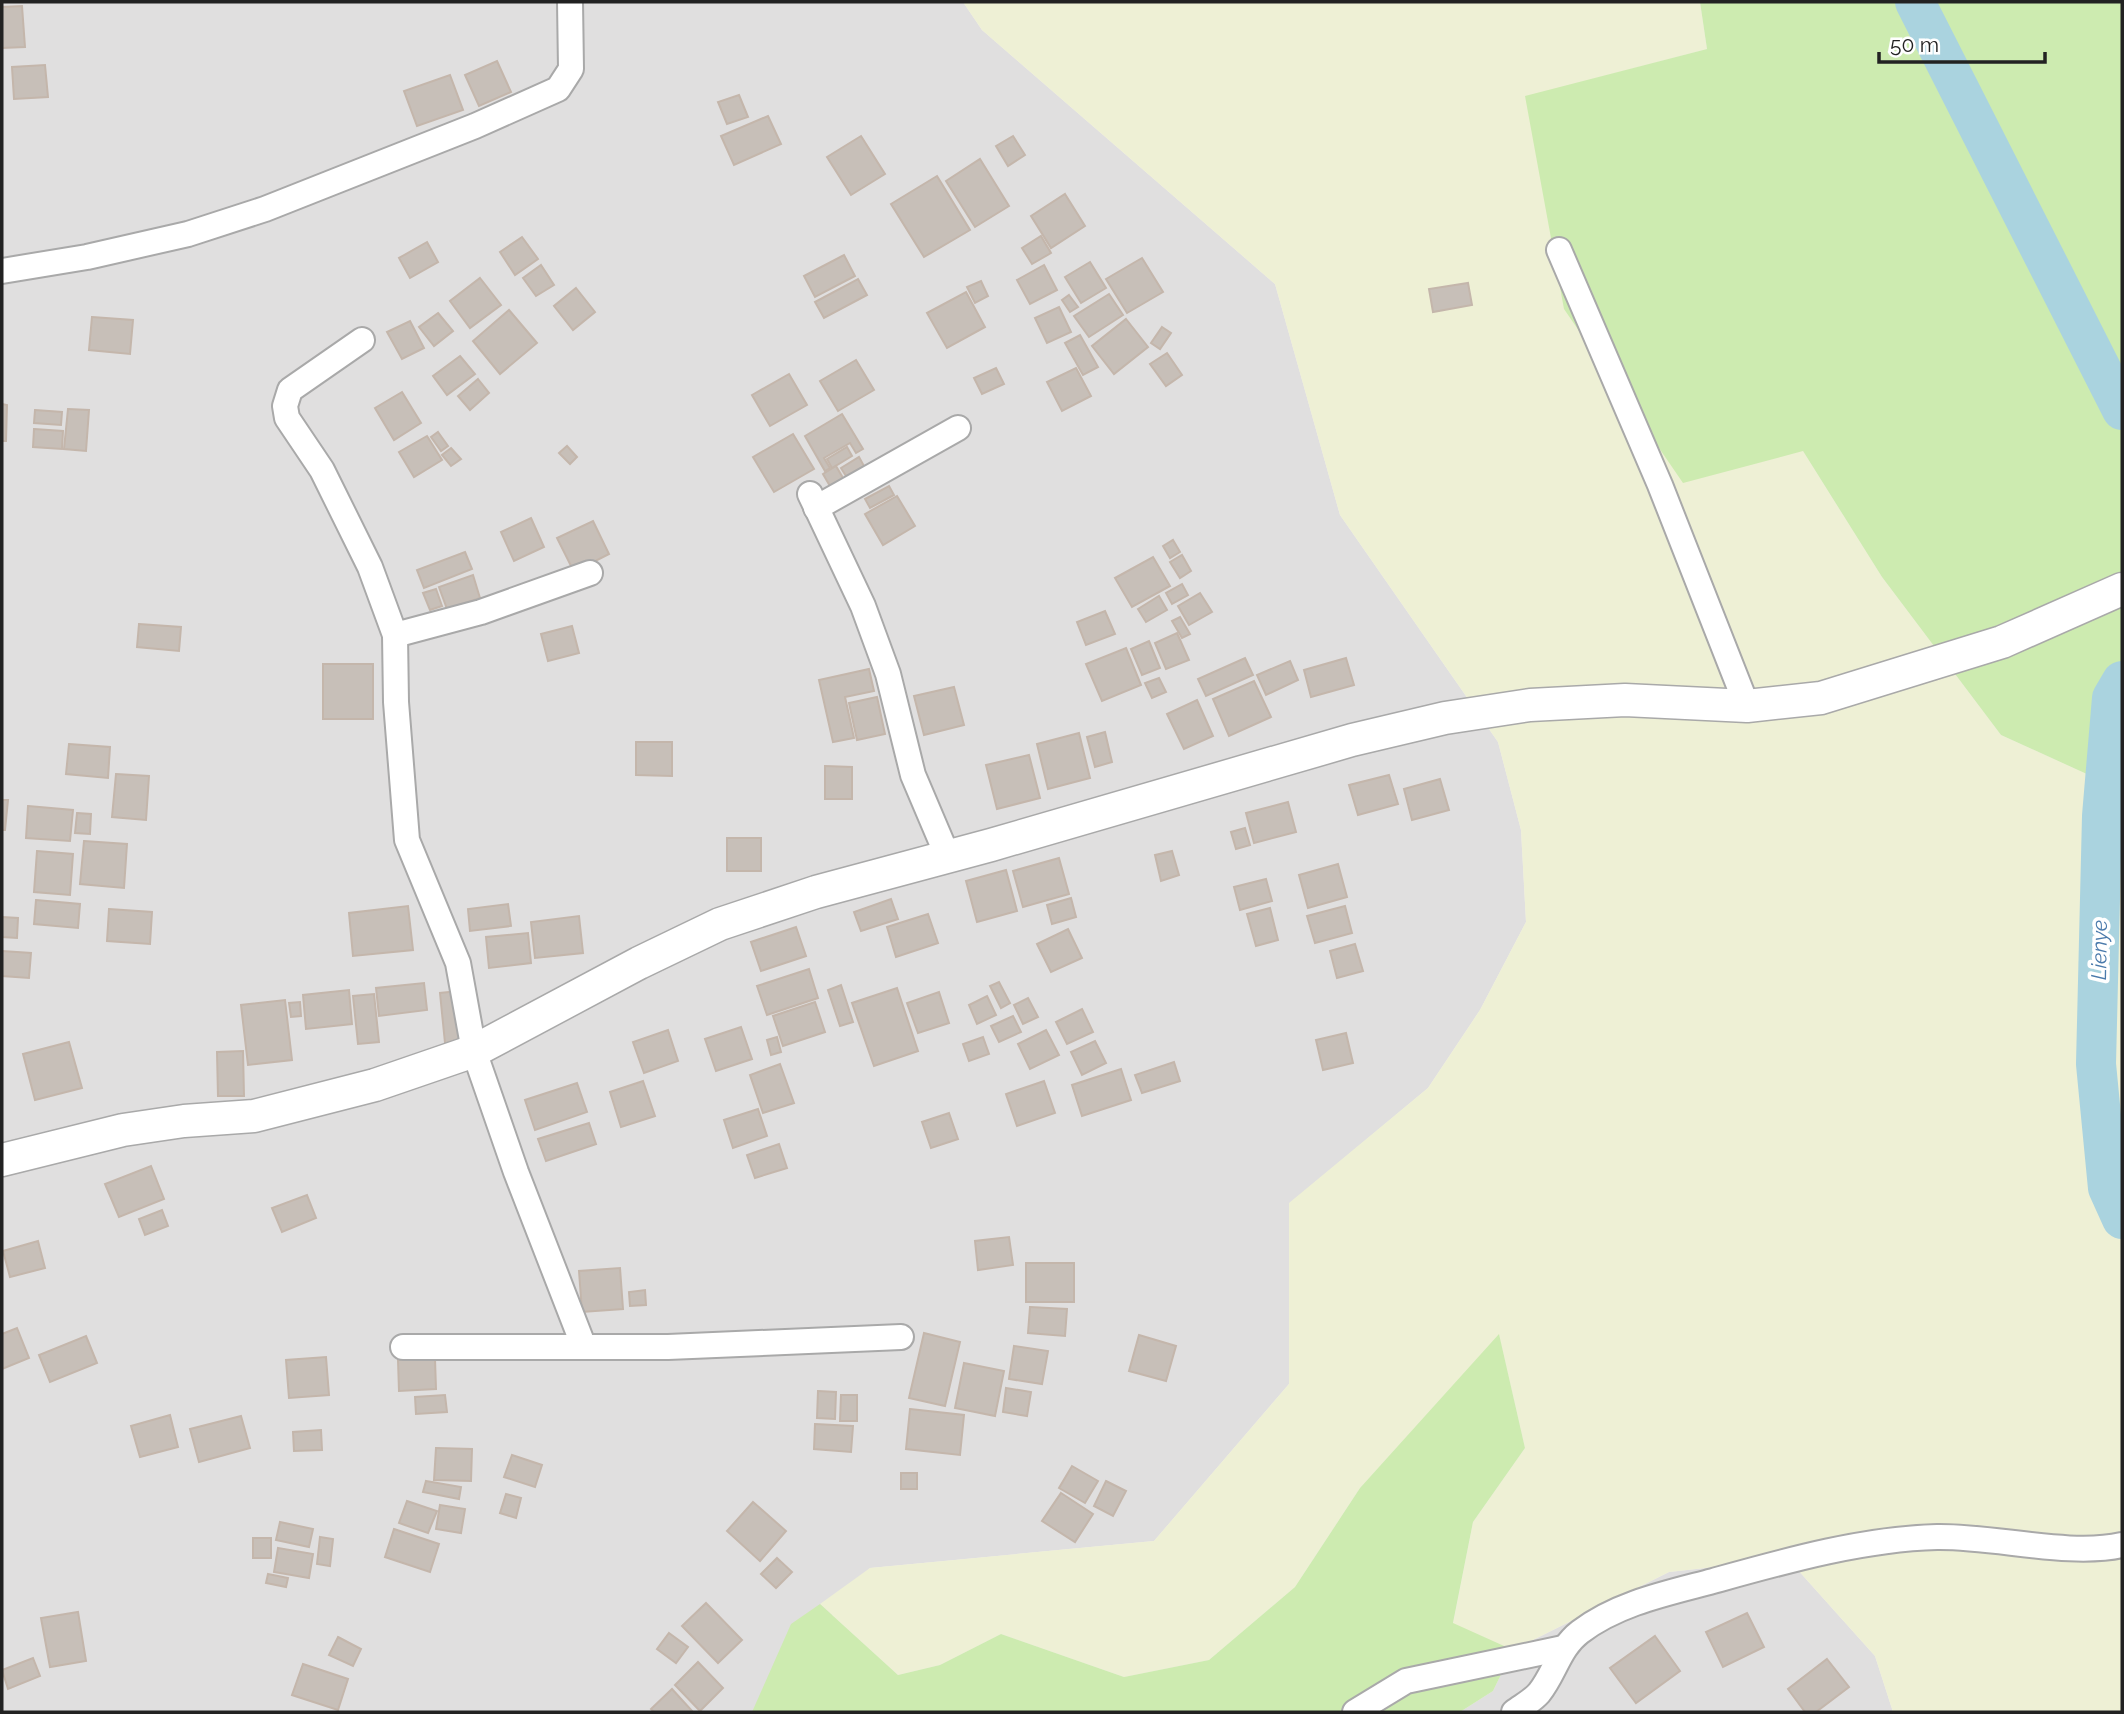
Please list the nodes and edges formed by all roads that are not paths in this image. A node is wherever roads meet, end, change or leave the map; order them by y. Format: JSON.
{"nodes":[{"id":1,"x":570,"y":2,"type":"edge"},
{"id":2,"x":1559,"y":250,"type":"dead end"},
{"id":3,"x":2,"y":271,"type":"edge"},
{"id":4,"x":362,"y":340,"type":"dead end"},
{"id":5,"x":958,"y":428,"type":"dead end"},
{"id":6,"x":590,"y":573,"type":"dead end"},
{"id":7,"x":2122,"y":589,"type":"edge"},
{"id":8,"x":395,"y":635,"type":"junction"},
{"id":9,"x":1747,"y":706,"type":"junction"},
{"id":10,"x":947,"y":855,"type":"junction"},
{"id":11,"x":474,"y":1051,"type":"junction"},
{"id":12,"x":2,"y":1160,"type":"edge"},
{"id":13,"x":901,"y":1337,"type":"dead end"},
{"id":14,"x":403,"y":1347,"type":"dead end"},
{"id":15,"x":584,"y":1347,"type":"junction"},
{"id":16,"x":2122,"y":1545,"type":"edge"},
{"id":17,"x":1563,"y":1648,"type":"junction"},
{"id":18,"x":1355,"y":1712,"type":"edge"},
{"id":19,"x":1514,"y":1712,"type":"edge"}],
"edges":[{"from":1,"to":3,"type":"street"},
{"from":2,"to":9,"type":"street"},
{"from":4,"to":8,"type":"street"},
{"from":5,"to":10,"type":"street"},
{"from":6,"to":8,"type":"street"},
{"from":7,"to":9,"type":"street"},
{"from":8,"to":11,"type":"street"},
{"from":9,"to":10,"type":"street"},
{"from":10,"to":11,"type":"street"},
{"from":11,"to":12,"type":"street"},
{"from":11,"to":15,"type":"street"},
{"from":13,"to":15,"type":"street"},
{"from":14,"to":15,"type":"street"},
{"from":16,"to":17,"type":"street"},
{"from":17,"to":18,"type":"street"},
{"from":17,"to":19,"type":"street"}]}
